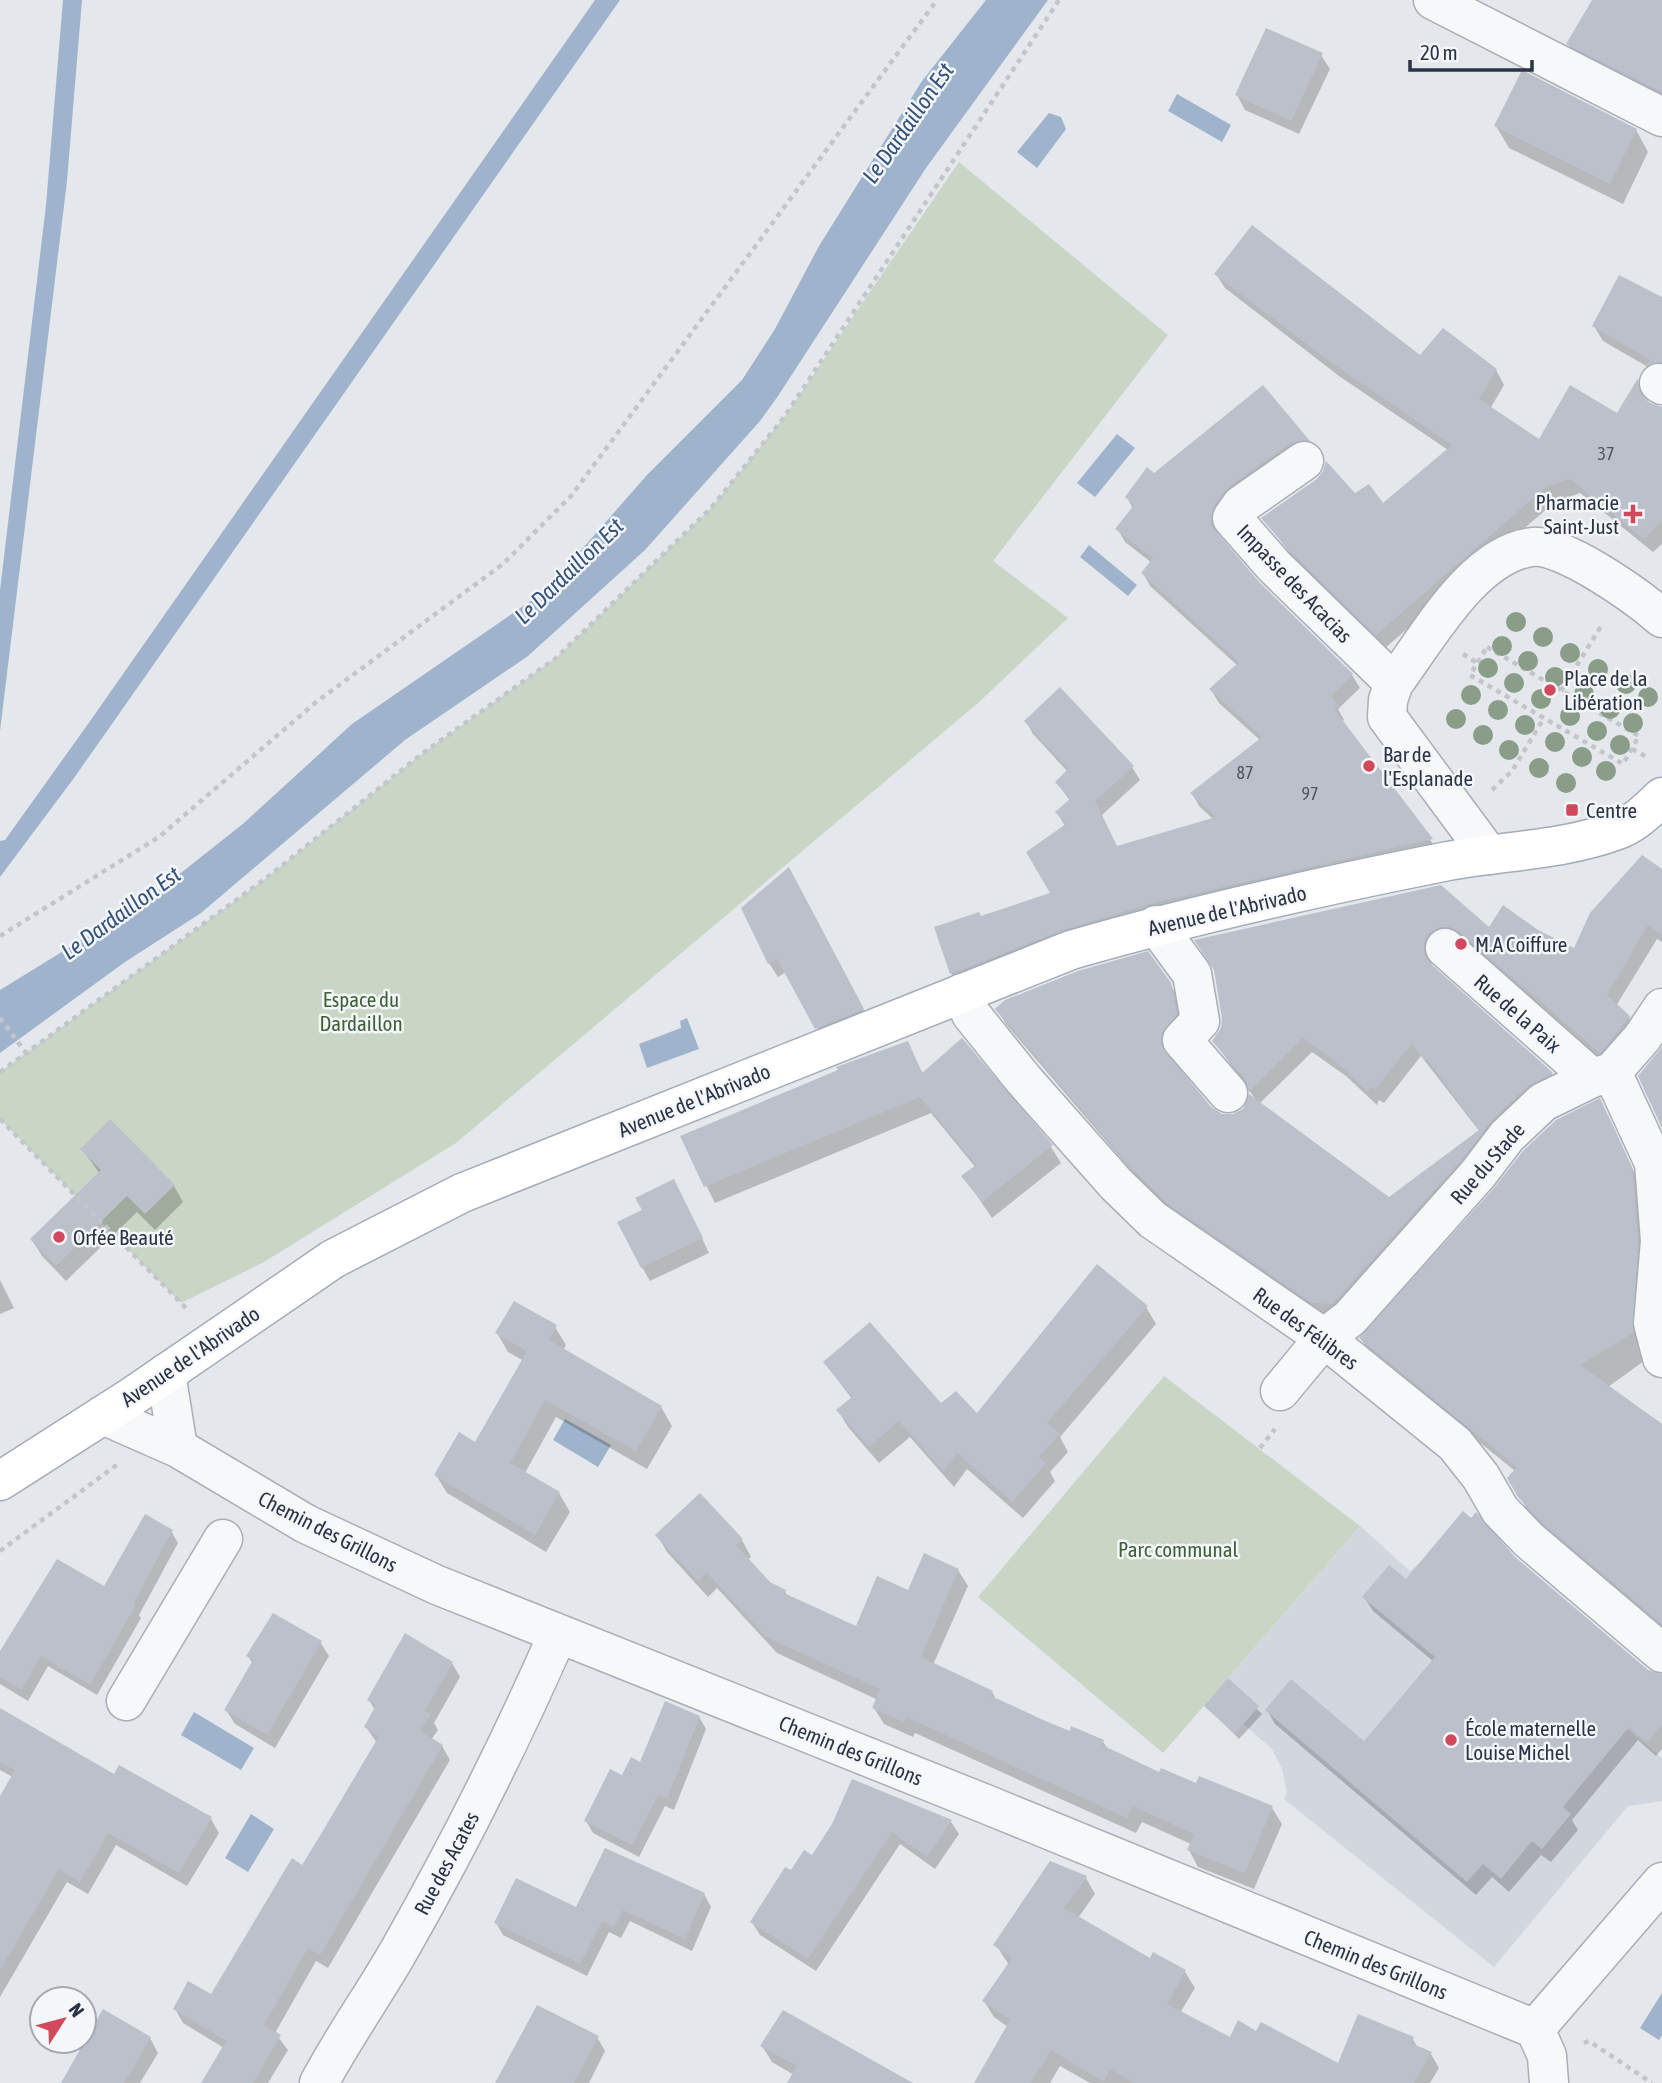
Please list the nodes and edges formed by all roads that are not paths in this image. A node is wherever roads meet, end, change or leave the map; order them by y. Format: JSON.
{"nodes":[{"id":1,"x":1433,"y":0,"type":"edge"},
{"id":2,"x":1662,"y":117,"type":"edge"},
{"id":3,"x":1304,"y":461,"type":"dead end"},
{"id":4,"x":1662,"y":618,"type":"edge"},
{"id":5,"x":1394,"y":683,"type":"junction"},
{"id":6,"x":1662,"y":797,"type":"edge"},
{"id":7,"x":1489,"y":855,"type":"junction"},
{"id":8,"x":1156,"y":925,"type":"junction"},
{"id":9,"x":1445,"y":948,"type":"dead end"},
{"id":10,"x":962,"y":993,"type":"junction"},
{"id":11,"x":1655,"y":1033,"type":"edge"},
{"id":12,"x":1602,"y":1075,"type":"junction"},
{"id":13,"x":1228,"y":1093,"type":"dead end"},
{"id":14,"x":1324,"y":1338,"type":"junction"},
{"id":15,"x":1662,"y":1358,"type":"edge"},
{"id":16,"x":166,"y":1373,"type":"junction"},
{"id":17,"x":1280,"y":1391,"type":"dead end"},
{"id":18,"x":103,"y":1415,"type":"junction"},
{"id":19,"x":178,"y":1448,"type":"junction"},
{"id":20,"x":0,"y":1481,"type":"edge"},
{"id":21,"x":235,"y":1517,"type":"junction"},
{"id":22,"x":558,"y":1634,"type":"junction"},
{"id":23,"x":1662,"y":1653,"type":"edge"},
{"id":24,"x":126,"y":1701,"type":"dead end"},
{"id":25,"x":1662,"y":1882,"type":"edge"},
{"id":26,"x":1543,"y":2056,"type":"edge"},
{"id":27,"x":319,"y":2083,"type":"edge"}],
"edges":[{"from":1,"to":2,"type":"street"},
{"from":3,"to":5,"type":"street","name":"Impasse des Acacias"},
{"from":4,"to":5,"type":"street"},
{"from":5,"to":7,"type":"street"},
{"from":6,"to":7,"type":"main road","name":"Avenue de l'Abrivado"},
{"from":7,"to":8,"type":"main road","name":"Avenue de l'Abrivado"},
{"from":8,"to":10,"type":"main road","name":"Avenue de l'Abrivado"},
{"from":8,"to":13,"type":"street"},
{"from":9,"to":12,"type":"street","name":"Rue de la Paix"},
{"from":10,"to":14,"type":"street","name":"Rue des Félibres"},
{"from":10,"to":16,"type":"main road","name":"Avenue de l'Abrivado"},
{"from":11,"to":12,"type":"street","name":"Rue du Stade"},
{"from":12,"to":14,"type":"street","name":"Rue du Stade"},
{"from":12,"to":15,"type":"street"},
{"from":14,"to":17,"type":"street","name":"Rue du Stade"},
{"from":14,"to":23,"type":"street","name":"Rue des Félibres"},
{"from":16,"to":18,"type":"main road","name":"Avenue de l'Abrivado"},
{"from":16,"to":19,"type":"street"},
{"from":18,"to":19,"type":"street","name":"Chemin des Grillons"},
{"from":18,"to":20,"type":"main road","name":"Avenue de l'Abrivado"},
{"from":19,"to":21,"type":"street","name":"Chemin des Grillons"},
{"from":21,"to":22,"type":"street","name":"Chemin des Grillons"},
{"from":21,"to":24,"type":"street"},
{"from":22,"to":26,"type":"street","name":"Chemin des Grillons"},
{"from":22,"to":27,"type":"street","name":"Rue des Acates"},
{"from":25,"to":26,"type":"street"}]}
